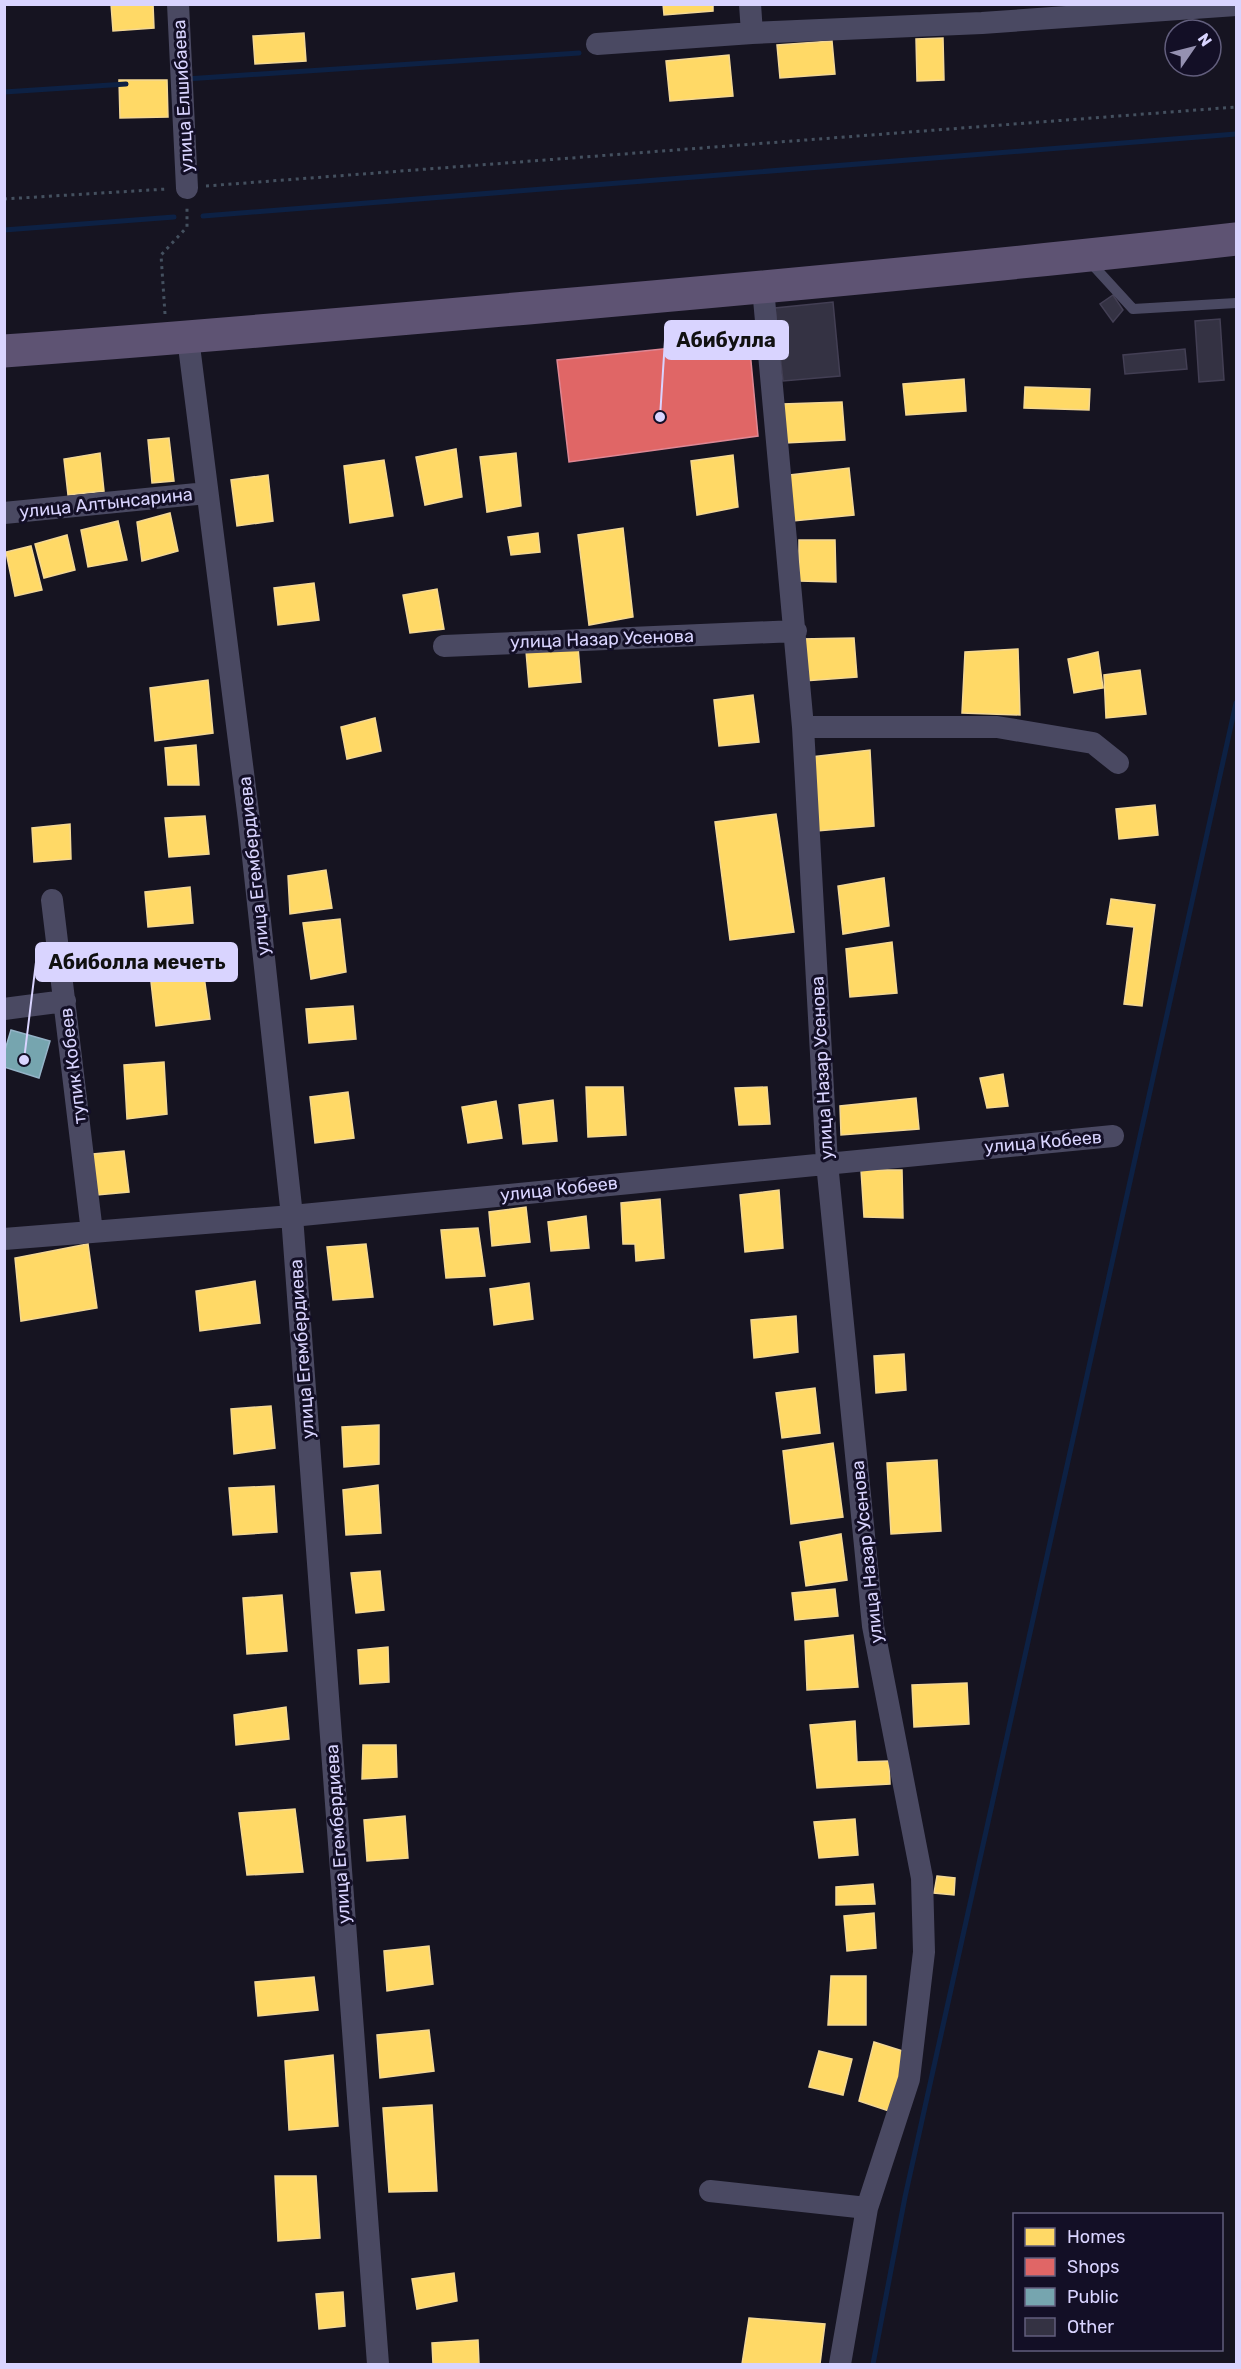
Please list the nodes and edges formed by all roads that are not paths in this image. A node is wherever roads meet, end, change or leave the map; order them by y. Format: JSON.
{"nodes":[{"id":1,"x":178,"y":4,"type":"edge"},
{"id":2,"x":750,"y":4,"type":"edge"},
{"id":3,"x":1236,"y":5,"type":"edge"},
{"id":4,"x":981,"y":14,"type":"edge"},
{"id":5,"x":752,"y":33,"type":"junction"},
{"id":6,"x":597,"y":44,"type":"dead end"},
{"id":7,"x":188,"y":188,"type":"road end"},
{"id":8,"x":1236,"y":238,"type":"edge"},
{"id":9,"x":1084,"y":256,"type":"junction"},
{"id":10,"x":763,"y":288,"type":"junction"},
{"id":11,"x":1236,"y":303,"type":"edge"},
{"id":12,"x":177,"y":339,"type":"junction"},
{"id":13,"x":4,"y":351,"type":"edge"},
{"id":14,"x":207,"y":493,"type":"junction"},
{"id":15,"x":4,"y":513,"type":"edge"},
{"id":16,"x":796,"y":631,"type":"junction"},
{"id":17,"x":444,"y":646,"type":"dead end"},
{"id":18,"x":803,"y":727,"type":"junction"},
{"id":19,"x":1118,"y":763,"type":"dead end"},
{"id":20,"x":52,"y":900,"type":"dead end"},
{"id":21,"x":66,"y":1001,"type":"junction"},
{"id":22,"x":4,"y":1009,"type":"edge"},
{"id":23,"x":1113,"y":1136,"type":"dead end"},
{"id":24,"x":827,"y":1163,"type":"junction"},
{"id":25,"x":292,"y":1216,"type":"junction"},
{"id":26,"x":92,"y":1232,"type":"junction"},
{"id":27,"x":4,"y":1239,"type":"edge"},
{"id":28,"x":710,"y":2191,"type":"dead end"},
{"id":29,"x":867,"y":2208,"type":"junction"},
{"id":30,"x":378,"y":2364,"type":"edge"},
{"id":31,"x":840,"y":2364,"type":"edge"}],
"edges":[{"from":1,"to":7,"type":"street","name":"улица Елшибаева"},
{"from":2,"to":5,"type":"street"},
{"from":3,"to":4,"type":"street"},
{"from":4,"to":5,"type":"street"},
{"from":5,"to":6,"type":"street"},
{"from":8,"to":9,"type":"main road"},
{"from":9,"to":10,"type":"main road"},
{"from":9,"to":11,"type":"lane"},
{"from":10,"to":12,"type":"main road"},
{"from":10,"to":16,"type":"street","name":"улица Назар Усенова"},
{"from":12,"to":13,"type":"main road"},
{"from":12,"to":14,"type":"street","name":"улица Егембердиева"},
{"from":14,"to":15,"type":"street","name":"улица Алтынсарина"},
{"from":14,"to":25,"type":"street","name":"улица Егембердиева"},
{"from":16,"to":17,"type":"street","name":"улица Назар Усенова"},
{"from":16,"to":18,"type":"street","name":"улица Назар Усенова"},
{"from":18,"to":19,"type":"street"},
{"from":18,"to":24,"type":"street","name":"улица Назар Усенова"},
{"from":20,"to":21,"type":"street","name":"тупик Кобеев"},
{"from":21,"to":22,"type":"street"},
{"from":21,"to":26,"type":"street","name":"тупик Кобеев"},
{"from":23,"to":24,"type":"street","name":"улица Кобеев"},
{"from":24,"to":25,"type":"street","name":"улица Кобеев"},
{"from":24,"to":29,"type":"street","name":"улица Назар Усенова"},
{"from":25,"to":26,"type":"street","name":"улица Кобеев"},
{"from":25,"to":30,"type":"street","name":"улица Егембердиева"},
{"from":26,"to":27,"type":"street","name":"улица Кобеев"},
{"from":28,"to":29,"type":"street"},
{"from":29,"to":31,"type":"street","name":"улица Назар Усенова"}]}
